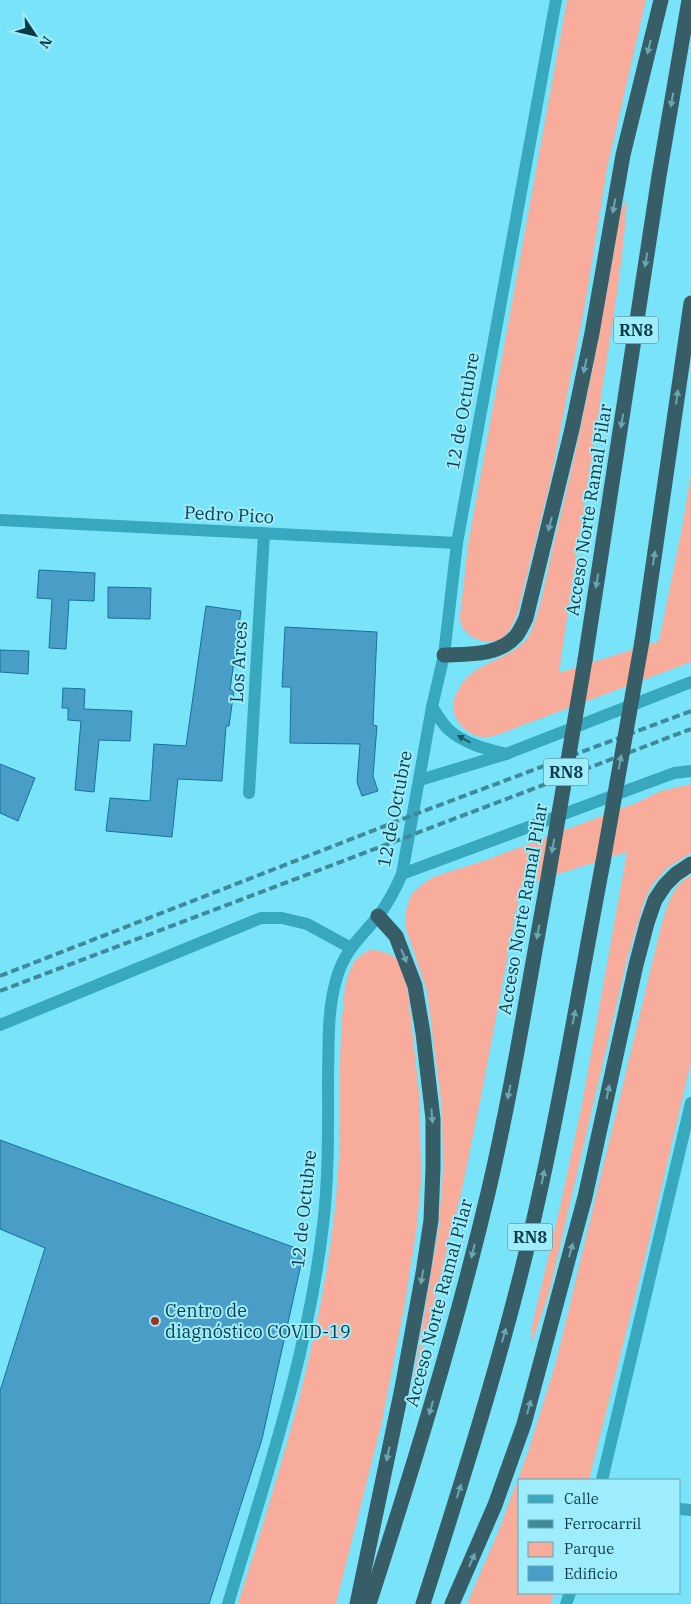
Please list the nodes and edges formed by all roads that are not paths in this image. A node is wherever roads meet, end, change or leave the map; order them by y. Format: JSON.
{"nodes":[{"id":1,"x":556,"y":0,"type":"edge"},
{"id":2,"x":661,"y":0,"type":"edge"},
{"id":3,"x":689,"y":0,"type":"edge"},
{"id":4,"x":691,"y":303,"type":"edge"},
{"id":5,"x":0,"y":520,"type":"edge"},
{"id":6,"x":264,"y":534,"type":"junction"},
{"id":7,"x":457,"y":543,"type":"junction"},
{"id":8,"x":444,"y":655,"type":"junction"},
{"id":9,"x":691,"y":682,"type":"edge"},
{"id":10,"x":432,"y":707,"type":"junction"},
{"id":11,"x":506,"y":754,"type":"junction"},
{"id":12,"x":691,"y":772,"type":"edge"},
{"id":13,"x":420,"y":780,"type":"junction"},
{"id":14,"x":249,"y":793,"type":"dead end"},
{"id":15,"x":691,"y":864,"type":"edge"},
{"id":16,"x":402,"y":874,"type":"junction"},
{"id":17,"x":378,"y":916,"type":"junction"},
{"id":18,"x":352,"y":948,"type":"junction"},
{"id":19,"x":0,"y":1025,"type":"edge"},
{"id":20,"x":691,"y":1103,"type":"edge"},
{"id":21,"x":602,"y":1479,"type":"edge"},
{"id":22,"x":228,"y":1604,"type":"edge"},
{"id":23,"x":356,"y":1604,"type":"edge"},
{"id":24,"x":369,"y":1604,"type":"edge"},
{"id":25,"x":423,"y":1604,"type":"edge"},
{"id":26,"x":452,"y":1604,"type":"edge"}],
"edges":[{"from":1,"to":7,"type":"street","name":"12 de Octubre"},
{"from":2,"to":8,"type":"highway","one_way":true},
{"from":3,"to":24,"type":"highway","name":"Acceso Norte Ramal Pilar","number":"RN8","one_way":true,"bridge":true},
{"from":25,"to":4,"type":"highway","number":"RN8","one_way":true,"bridge":true},
{"from":5,"to":6,"type":"street","name":"Pedro Pico"},
{"from":6,"to":7,"type":"street","name":"Pedro Pico"},
{"from":6,"to":14,"type":"street","name":"Los Arces"},
{"from":7,"to":8,"type":"street","name":"12 de Octubre"},
{"from":8,"to":10,"type":"street","name":"12 de Octubre"},
{"from":9,"to":11,"type":"street"},
{"from":11,"to":10,"type":"street","one_way":true},
{"from":10,"to":13,"type":"street","name":"12 de Octubre"},
{"from":11,"to":13,"type":"street"},
{"from":12,"to":16,"type":"street"},
{"from":13,"to":16,"type":"street","name":"12 de Octubre"},
{"from":26,"to":15,"type":"highway","one_way":true},
{"from":16,"to":17,"type":"street","name":"12 de Octubre"},
{"from":17,"to":18,"type":"street","name":"12 de Octubre"},
{"from":17,"to":23,"type":"highway","one_way":true},
{"from":18,"to":19,"type":"street"},
{"from":18,"to":22,"type":"street","name":"12 de Octubre"},
{"from":20,"to":21,"type":"street"}]}
